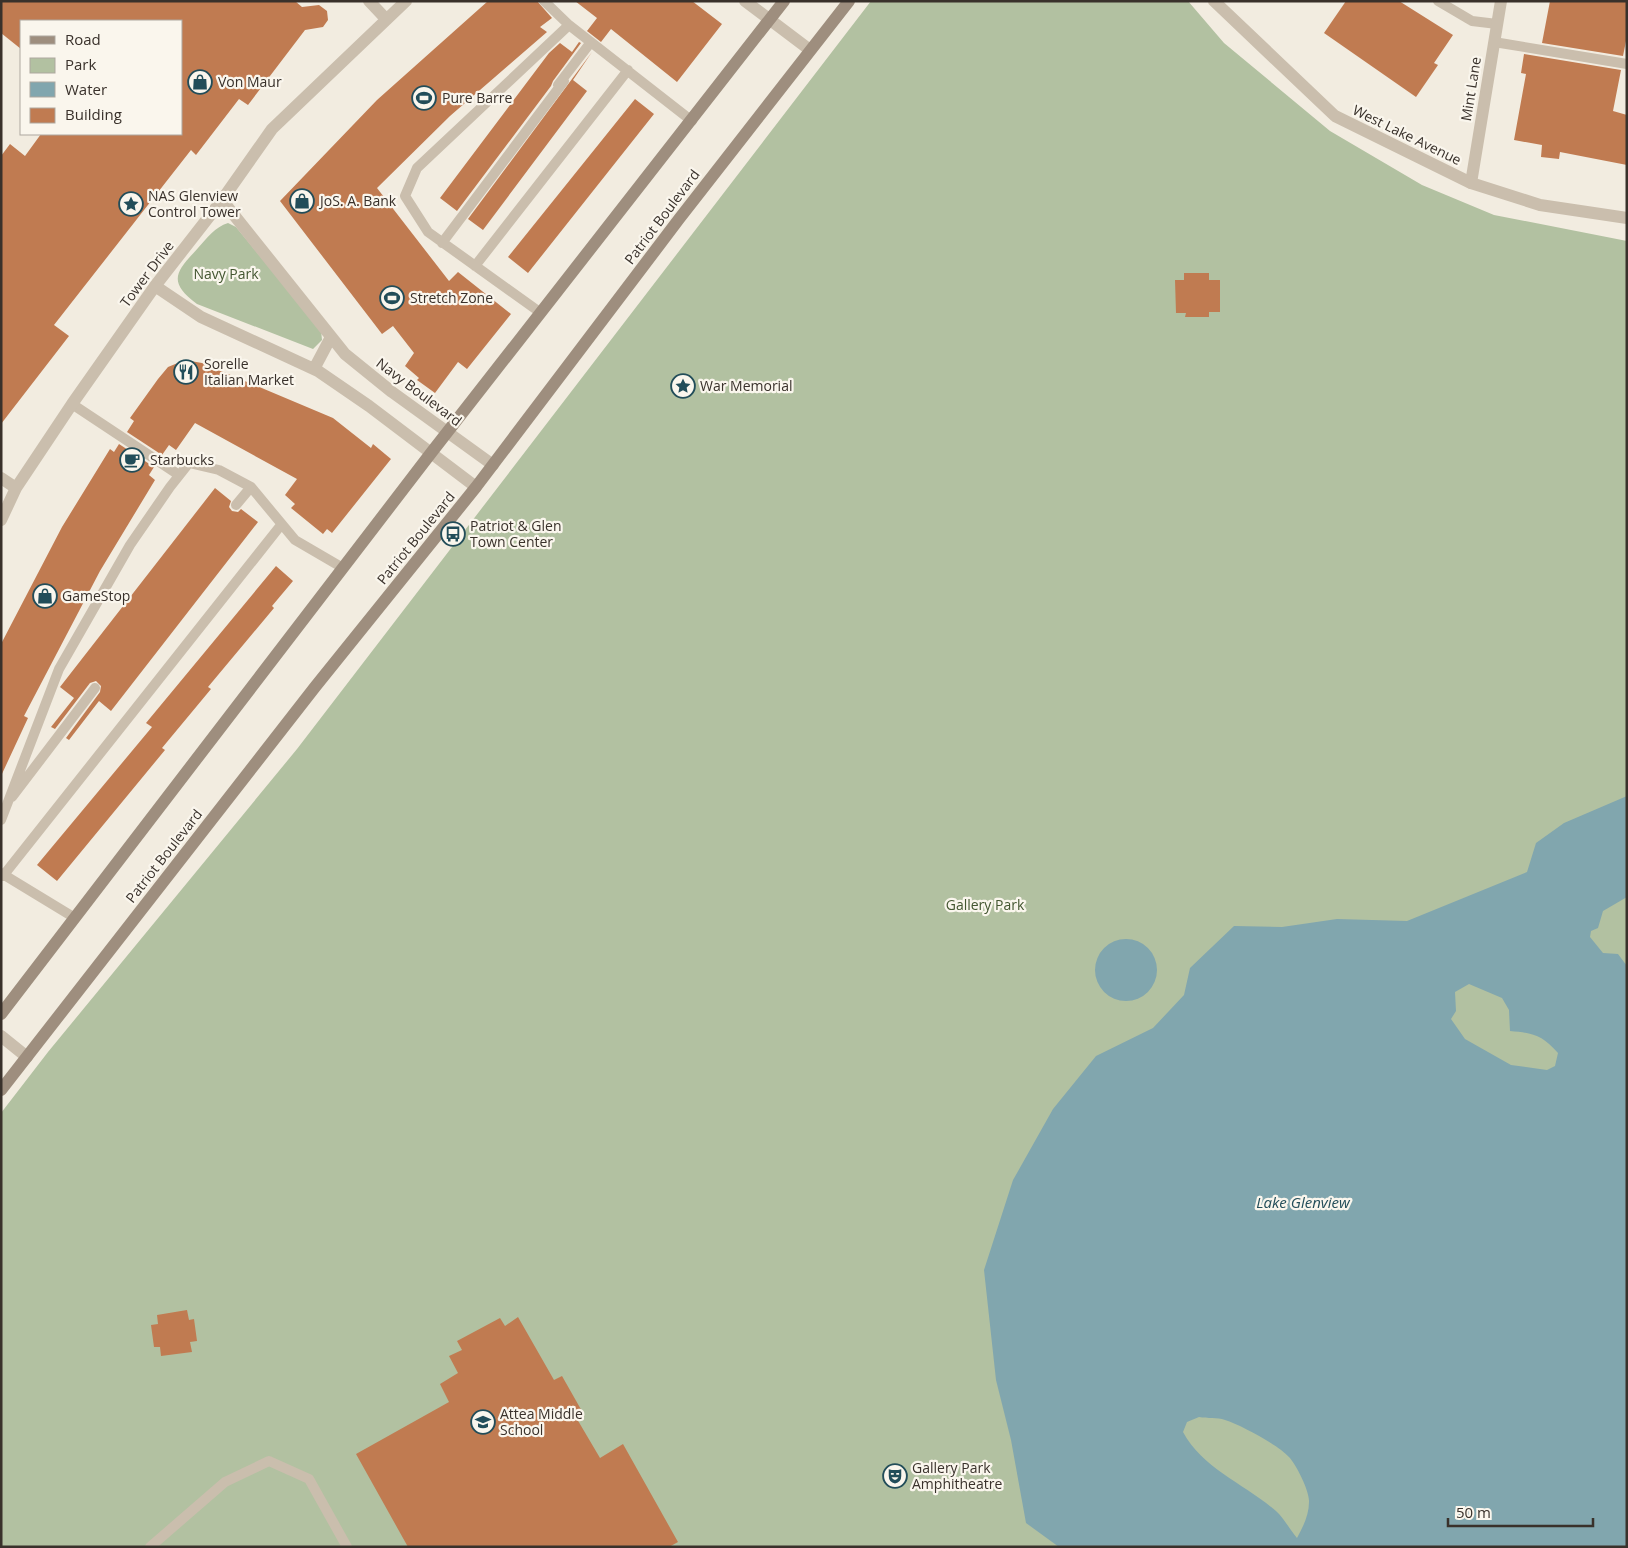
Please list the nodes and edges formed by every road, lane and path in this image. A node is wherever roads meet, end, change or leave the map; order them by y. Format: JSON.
{"nodes":[{"id":1,"x":369,"y":1,"type":"edge"},
{"id":2,"x":406,"y":1,"type":"edge"},
{"id":3,"x":544,"y":1,"type":"edge"},
{"id":4,"x":745,"y":1,"type":"edge"},
{"id":5,"x":784,"y":1,"type":"edge"},
{"id":6,"x":849,"y":1,"type":"edge"},
{"id":7,"x":1214,"y":1,"type":"edge"},
{"id":8,"x":1438,"y":1,"type":"edge"},
{"id":9,"x":1501,"y":1,"type":"edge"},
{"id":10,"x":386,"y":19,"type":"junction"},
{"id":11,"x":770,"y":19,"type":"junction"},
{"id":12,"x":1497,"y":24,"type":"junction"},
{"id":13,"x":569,"y":25,"type":"junction"},
{"id":14,"x":591,"y":42,"type":"junction"},
{"id":15,"x":1494,"y":42,"type":"junction"},
{"id":16,"x":810,"y":50,"type":"junction"},
{"id":17,"x":1627,"y":64,"type":"edge"},
{"id":18,"x":628,"y":70,"type":"junction"},
{"id":19,"x":564,"y":81,"type":"dead end"},
{"id":20,"x":692,"y":121,"type":"junction"},
{"id":21,"x":1471,"y":183,"type":"junction"},
{"id":22,"x":222,"y":200,"type":"junction"},
{"id":23,"x":470,"y":201,"type":"dead end"},
{"id":24,"x":1627,"y":218,"type":"edge"},
{"id":25,"x":442,"y":243,"type":"junction"},
{"id":26,"x":475,"y":266,"type":"junction"},
{"id":27,"x":155,"y":286,"type":"junction"},
{"id":28,"x":542,"y":313,"type":"junction"},
{"id":29,"x":331,"y":337,"type":"junction"},
{"id":30,"x":314,"y":369,"type":"junction"},
{"id":31,"x":72,"y":404,"type":"junction"},
{"id":32,"x":448,"y":433,"type":"junction"},
{"id":33,"x":431,"y":453,"type":"junction"},
{"id":34,"x":493,"y":465,"type":"junction"},
{"id":35,"x":179,"y":475,"type":"junction"},
{"id":36,"x":1,"y":478,"type":"edge"},
{"id":37,"x":476,"y":487,"type":"junction"},
{"id":38,"x":16,"y":488,"type":"junction"},
{"id":39,"x":251,"y":488,"type":"junction"},
{"id":40,"x":236,"y":505,"type":"dead end"},
{"id":41,"x":1,"y":520,"type":"edge"},
{"id":42,"x":281,"y":524,"type":"junction"},
{"id":43,"x":344,"y":568,"type":"junction"},
{"id":44,"x":96,"y":688,"type":"dead end"},
{"id":45,"x":4,"y":808,"type":"junction"},
{"id":46,"x":1,"y":820,"type":"edge"},
{"id":47,"x":2,"y":874,"type":"edge"},
{"id":48,"x":75,"y":918,"type":"junction"},
{"id":49,"x":1,"y":1014,"type":"edge"},
{"id":50,"x":1,"y":1036,"type":"edge"},
{"id":51,"x":27,"y":1057,"type":"junction"},
{"id":52,"x":1,"y":1090,"type":"edge"},
{"id":53,"x":150,"y":1547,"type":"edge"},
{"id":54,"x":347,"y":1547,"type":"edge"}],
"edges":[{"from":1,"to":10,"type":"street"},
{"from":2,"to":10,"type":"street","name":"Tower Drive"},
{"from":3,"to":13,"type":"lane"},
{"from":4,"to":11,"type":"street"},
{"from":5,"to":11,"type":"main road"},
{"from":6,"to":16,"type":"main road","name":"Patriot Boulevard"},
{"from":7,"to":21,"type":"street","name":"West Lake Avenue"},
{"from":8,"to":12,"type":"lane"},
{"from":9,"to":12,"type":"street","name":"Mint Lane"},
{"from":10,"to":22,"type":"street","name":"Tower Drive"},
{"from":11,"to":16,"type":"street"},
{"from":11,"to":20,"type":"main road"},
{"from":12,"to":15,"type":"street","name":"Mint Lane"},
{"from":13,"to":14,"type":"lane"},
{"from":13,"to":25,"type":"lane"},
{"from":14,"to":18,"type":"lane"},
{"from":14,"to":23,"type":"lane"},
{"from":15,"to":17,"type":"lane"},
{"from":15,"to":21,"type":"street","name":"Mint Lane"},
{"from":16,"to":34,"type":"main road","name":"Patriot Boulevard"},
{"from":18,"to":20,"type":"lane"},
{"from":18,"to":26,"type":"lane"},
{"from":19,"to":25,"type":"lane"},
{"from":20,"to":28,"type":"main road"},
{"from":21,"to":24,"type":"street","name":"West Lake Avenue"},
{"from":22,"to":27,"type":"street","name":"Tower Drive"},
{"from":22,"to":29,"type":"street","name":"Navy Boulevard"},
{"from":25,"to":26,"type":"lane"},
{"from":26,"to":28,"type":"lane"},
{"from":27,"to":30,"type":"street"},
{"from":27,"to":31,"type":"street","name":"Tower Drive"},
{"from":28,"to":32,"type":"main road"},
{"from":29,"to":30,"type":"street"},
{"from":29,"to":32,"type":"street","name":"Navy Boulevard"},
{"from":30,"to":33,"type":"street"},
{"from":31,"to":35,"type":"lane"},
{"from":31,"to":38,"type":"street","name":"Tower Drive"},
{"from":32,"to":33,"type":"main road"},
{"from":32,"to":34,"type":"street","name":"Navy Boulevard"},
{"from":33,"to":37,"type":"street"},
{"from":33,"to":43,"type":"main road"},
{"from":34,"to":37,"type":"main road","name":"Patriot Boulevard"},
{"from":35,"to":39,"type":"lane"},
{"from":35,"to":45,"type":"lane"},
{"from":36,"to":38,"type":"street"},
{"from":37,"to":51,"type":"main road","name":"Patriot Boulevard"},
{"from":38,"to":41,"type":"street","name":"Tower Drive"},
{"from":39,"to":40,"type":"lane"},
{"from":39,"to":42,"type":"lane"},
{"from":42,"to":43,"type":"lane"},
{"from":42,"to":47,"type":"lane"},
{"from":43,"to":48,"type":"main road"},
{"from":44,"to":45,"type":"lane"},
{"from":45,"to":46,"type":"lane"},
{"from":47,"to":48,"type":"lane"},
{"from":48,"to":49,"type":"main road"},
{"from":50,"to":51,"type":"street"},
{"from":51,"to":52,"type":"main road","name":"Patriot Boulevard"},
{"from":53,"to":54,"type":"lane"}]}
